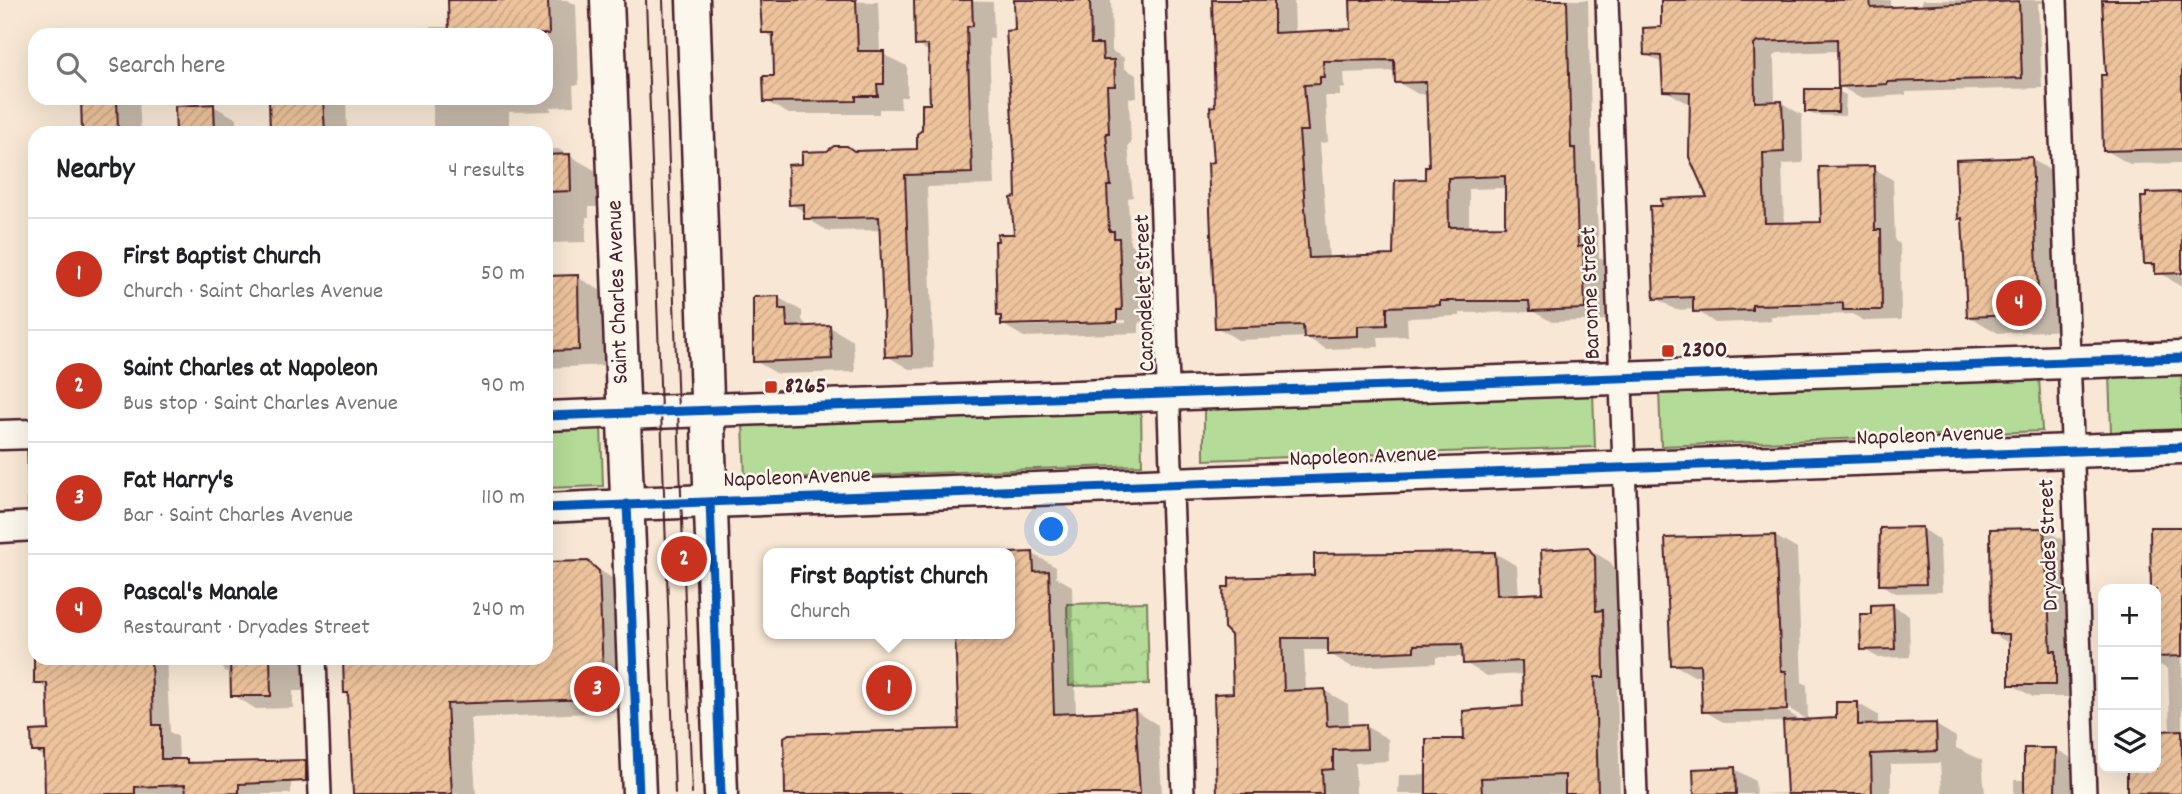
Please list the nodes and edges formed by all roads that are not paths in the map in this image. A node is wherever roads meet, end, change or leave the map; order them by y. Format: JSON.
{"nodes":[{"id":1,"x":607,"y":0,"type":"edge"},
{"id":2,"x":693,"y":0,"type":"edge"},
{"id":3,"x":1154,"y":0,"type":"edge"},
{"id":4,"x":1607,"y":0,"type":"edge"},
{"id":5,"x":2056,"y":0,"type":"edge"},
{"id":6,"x":2182,"y":358,"type":"edge"},
{"id":7,"x":2070,"y":362,"type":"junction"},
{"id":8,"x":1621,"y":378,"type":"junction"},
{"id":9,"x":1169,"y":394,"type":"junction"},
{"id":10,"x":707,"y":410,"type":"junction"},
{"id":11,"x":624,"y":413,"type":"junction"},
{"id":12,"x":553,"y":416,"type":"edge"},
{"id":13,"x":28,"y":434,"type":"edge"},
{"id":14,"x":0,"y":435,"type":"edge"},
{"id":15,"x":2182,"y":447,"type":"edge"},
{"id":16,"x":2073,"y":451,"type":"junction"},
{"id":17,"x":1625,"y":467,"type":"junction"},
{"id":18,"x":1172,"y":484,"type":"junction"},
{"id":19,"x":710,"y":502,"type":"junction"},
{"id":20,"x":627,"y":505,"type":"junction"},
{"id":21,"x":553,"y":508,"type":"edge"},
{"id":22,"x":28,"y":526,"type":"edge"},
{"id":23,"x":0,"y":528,"type":"edge"},
{"id":24,"x":315,"y":665,"type":"edge"},
{"id":25,"x":320,"y":794,"type":"edge"},
{"id":26,"x":639,"y":794,"type":"edge"},
{"id":27,"x":721,"y":794,"type":"edge"},
{"id":28,"x":1183,"y":794,"type":"edge"},
{"id":29,"x":1636,"y":794,"type":"edge"},
{"id":30,"x":2085,"y":794,"type":"edge"}],
"edges":[{"from":1,"to":11,"type":"main road","name":"Saint Charles Avenue"},
{"from":2,"to":10,"type":"main road"},
{"from":3,"to":9,"type":"street","name":"Carondelet Street"},
{"from":4,"to":8,"type":"street","name":"Baronne Street"},
{"from":5,"to":7,"type":"street","name":"Dryades Street"},
{"from":6,"to":7,"type":"main road"},
{"from":7,"to":8,"type":"main road"},
{"from":7,"to":16,"type":"street","name":"Dryades Street"},
{"from":8,"to":9,"type":"main road"},
{"from":8,"to":17,"type":"street","name":"Baronne Street"},
{"from":9,"to":10,"type":"main road"},
{"from":9,"to":18,"type":"street","name":"Carondelet Street"},
{"from":10,"to":11,"type":"main road"},
{"from":10,"to":19,"type":"main road"},
{"from":11,"to":12,"type":"street"},
{"from":11,"to":20,"type":"main road","name":"Saint Charles Avenue"},
{"from":13,"to":14,"type":"street"},
{"from":15,"to":16,"type":"main road","name":"Napoleon Avenue"},
{"from":16,"to":17,"type":"main road","name":"Napoleon Avenue"},
{"from":16,"to":30,"type":"street","name":"Dryades Street"},
{"from":17,"to":18,"type":"main road","name":"Napoleon Avenue"},
{"from":17,"to":29,"type":"street","name":"Baronne Street"},
{"from":18,"to":19,"type":"main road","name":"Napoleon Avenue"},
{"from":18,"to":28,"type":"street","name":"Carondelet Street"},
{"from":19,"to":20,"type":"main road","name":"Napoleon Avenue"},
{"from":19,"to":27,"type":"main road"},
{"from":20,"to":21,"type":"street","name":"Napoleon Avenue"},
{"from":20,"to":26,"type":"main road","name":"Saint Charles Avenue"},
{"from":22,"to":23,"type":"street"},
{"from":24,"to":25,"type":"street"}]}
